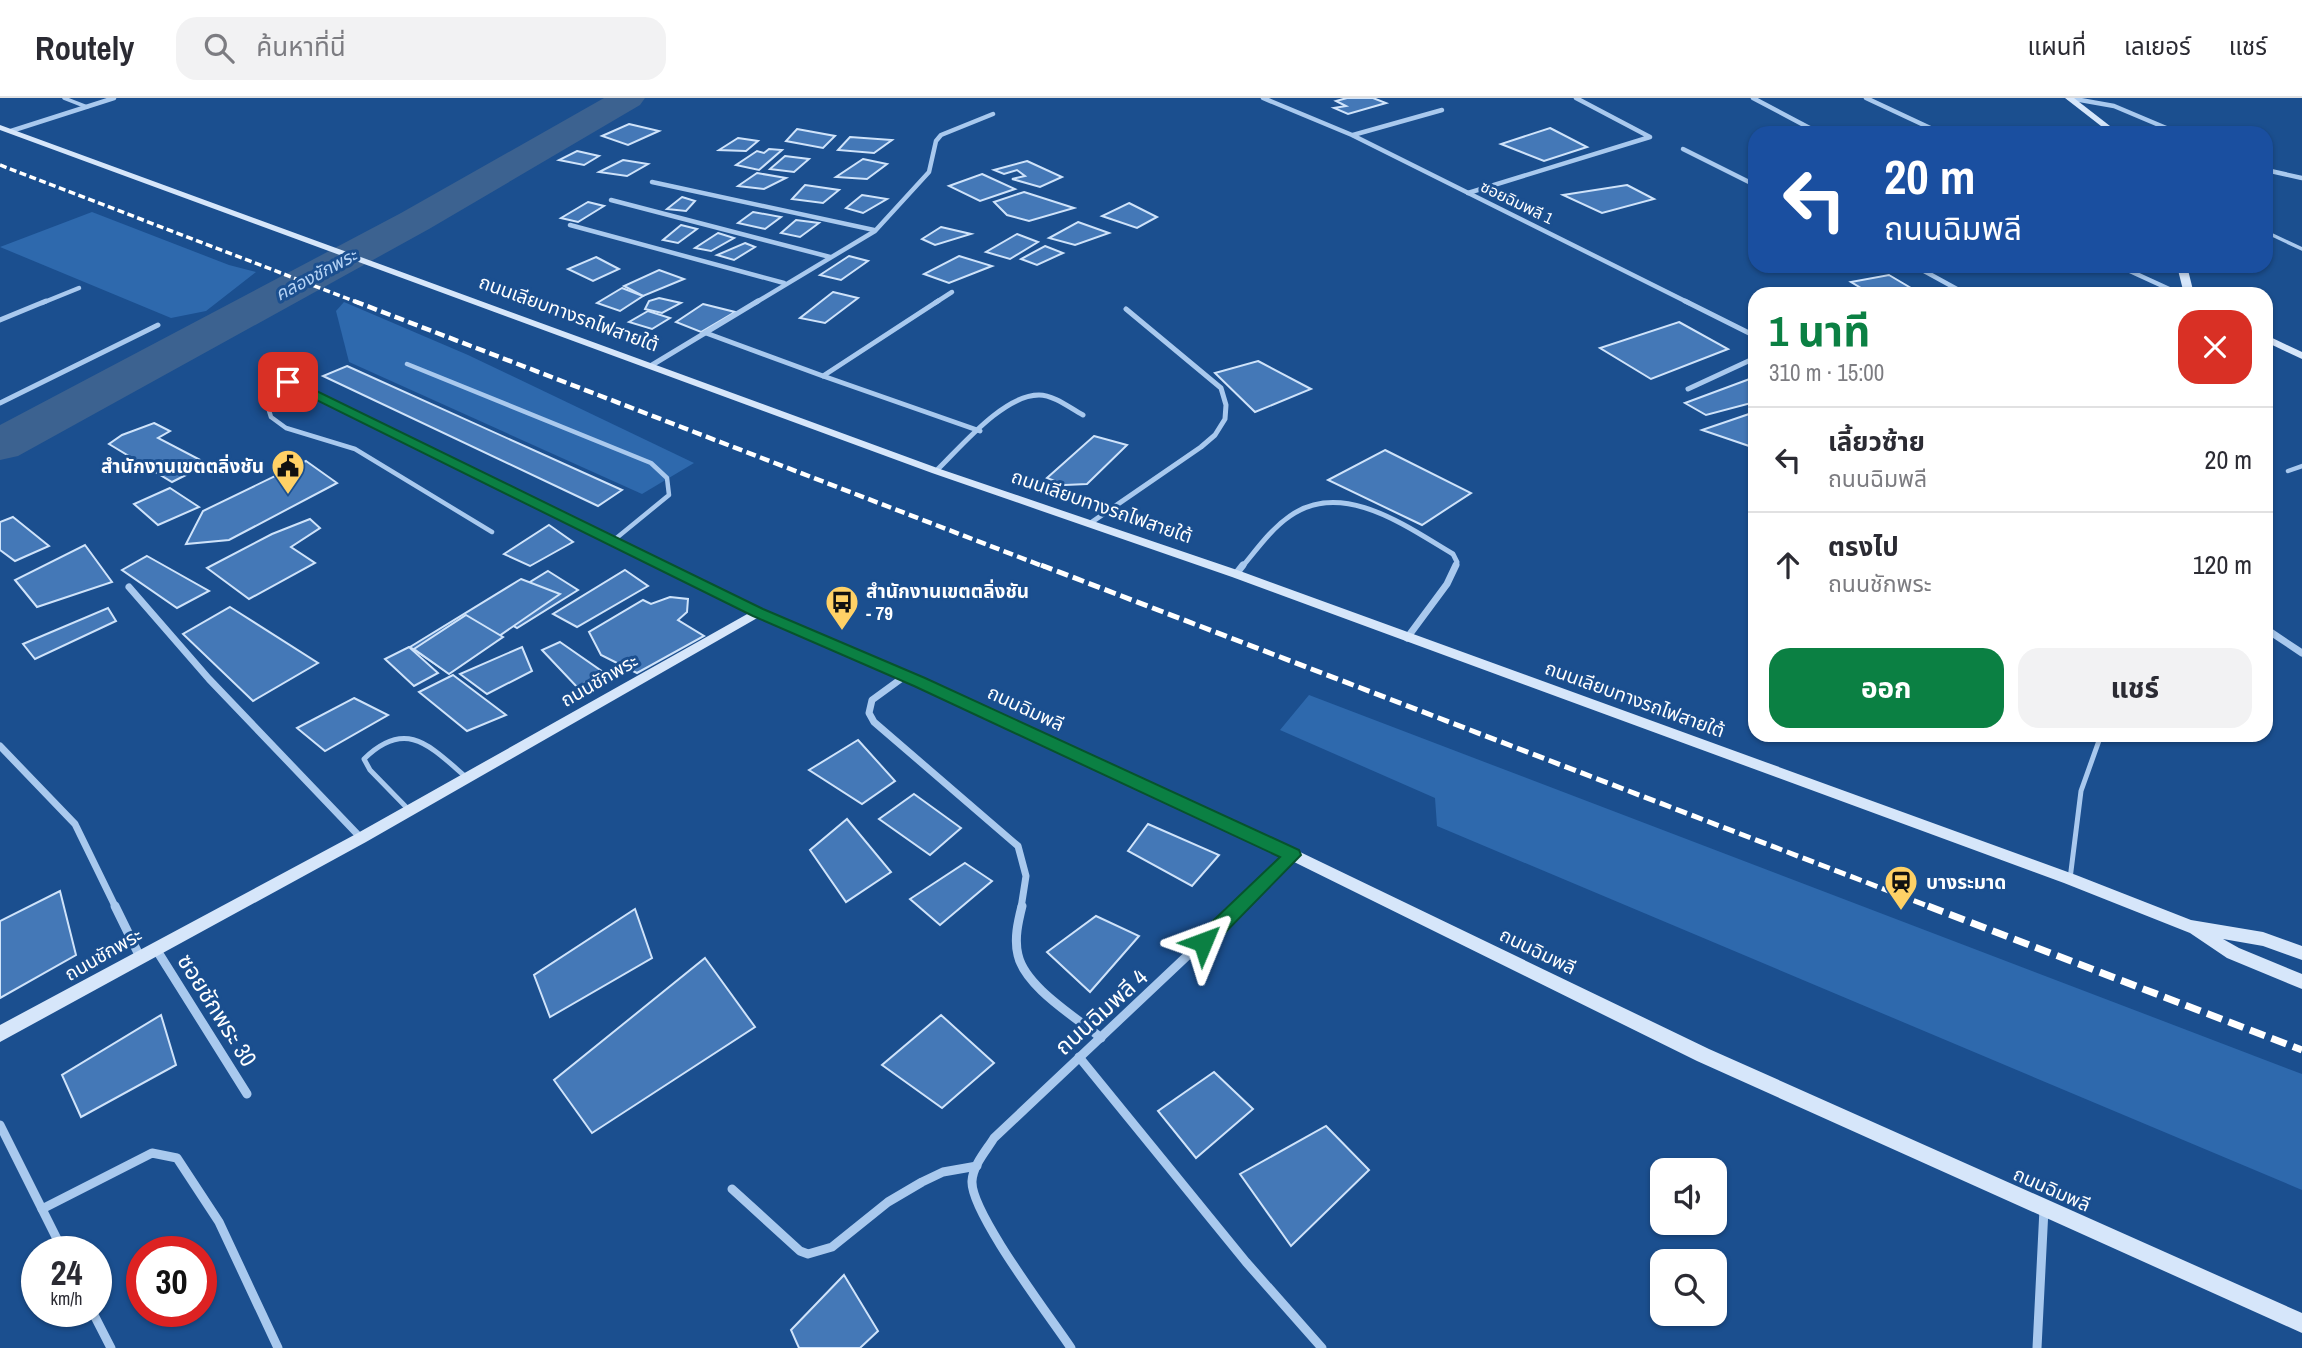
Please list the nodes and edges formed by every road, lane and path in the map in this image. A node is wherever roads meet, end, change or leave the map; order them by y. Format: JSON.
{"nodes":[{"id":1,"x":64,"y":98,"type":"edge"},
{"id":2,"x":114,"y":98,"type":"edge"},
{"id":3,"x":1264,"y":98,"type":"edge"},
{"id":4,"x":1576,"y":98,"type":"edge"},
{"id":5,"x":1753,"y":98,"type":"edge"},
{"id":6,"x":1866,"y":98,"type":"edge"},
{"id":7,"x":2069,"y":98,"type":"edge"},
{"id":8,"x":87,"y":107,"type":"junction"},
{"id":9,"x":1442,"y":110,"type":"dead end"},
{"id":10,"x":993,"y":114,"type":"dead end"},
{"id":11,"x":1806,"y":126,"type":"edge"},
{"id":12,"x":1926,"y":126,"type":"edge"},
{"id":13,"x":2106,"y":126,"type":"edge"},
{"id":14,"x":2161,"y":126,"type":"edge"},
{"id":15,"x":0,"y":127,"type":"edge"},
{"id":16,"x":11,"y":131,"type":"junction"},
{"id":17,"x":1352,"y":135,"type":"junction"},
{"id":18,"x":1683,"y":149,"type":"dead end"},
{"id":19,"x":2273,"y":172,"type":"edge"},
{"id":20,"x":2302,"y":178,"type":"edge"},
{"id":21,"x":652,"y":182,"type":"dead end"},
{"id":22,"x":1748,"y":182,"type":"edge"},
{"id":23,"x":1467,"y":193,"type":"junction"},
{"id":24,"x":611,"y":200,"type":"dead end"},
{"id":25,"x":570,"y":225,"type":"dead end"},
{"id":26,"x":875,"y":231,"type":"junction"},
{"id":27,"x":2273,"y":235,"type":"edge"},
{"id":28,"x":2302,"y":249,"type":"edge"},
{"id":29,"x":831,"y":257,"type":"junction"},
{"id":30,"x":1928,"y":273,"type":"edge"},
{"id":31,"x":2134,"y":273,"type":"edge"},
{"id":32,"x":784,"y":283,"type":"junction"},
{"id":33,"x":1953,"y":287,"type":"edge"},
{"id":34,"x":2165,"y":287,"type":"edge"},
{"id":35,"x":79,"y":288,"type":"dead end"},
{"id":36,"x":952,"y":292,"type":"dead end"},
{"id":37,"x":1126,"y":309,"type":"dead end"},
{"id":38,"x":0,"y":320,"type":"edge"},
{"id":39,"x":158,"y":325,"type":"dead end"},
{"id":40,"x":706,"y":333,"type":"junction"},
{"id":41,"x":1748,"y":333,"type":"edge"},
{"id":42,"x":2273,"y":342,"type":"edge"},
{"id":43,"x":2302,"y":356,"type":"edge"},
{"id":44,"x":1748,"y":361,"type":"edge"},
{"id":45,"x":407,"y":364,"type":"dead end"},
{"id":46,"x":648,"y":364,"type":"junction"},
{"id":47,"x":823,"y":376,"type":"junction"},
{"id":48,"x":288,"y":382,"type":"dead end"},
{"id":49,"x":1688,"y":389,"type":"dead end"},
{"id":50,"x":265,"y":398,"type":"dead end"},
{"id":51,"x":0,"y":403,"type":"edge"},
{"id":52,"x":1083,"y":415,"type":"dead end"},
{"id":53,"x":980,"y":431,"type":"junction"},
{"id":54,"x":2302,"y":466,"type":"edge"},
{"id":55,"x":936,"y":471,"type":"junction"},
{"id":56,"x":2288,"y":471,"type":"dead end"},
{"id":57,"x":1088,"y":524,"type":"junction"},
{"id":58,"x":492,"y":531,"type":"dead end"},
{"id":59,"x":614,"y":540,"type":"junction"},
{"id":60,"x":1236,"y":574,"type":"junction"},
{"id":61,"x":128,"y":587,"type":"dead end"},
{"id":62,"x":758,"y":612,"type":"junction"},
{"id":63,"x":2273,"y":634,"type":"edge"},
{"id":64,"x":1407,"y":639,"type":"junction"},
{"id":65,"x":2302,"y":653,"type":"edge"},
{"id":66,"x":905,"y":676,"type":"junction"},
{"id":67,"x":2098,"y":742,"type":"edge"},
{"id":68,"x":0,"y":746,"type":"edge"},
{"id":69,"x":467,"y":778,"type":"junction"},
{"id":70,"x":409,"y":810,"type":"junction"},
{"id":71,"x":361,"y":838,"type":"junction"},
{"id":72,"x":1293,"y":855,"type":"junction"},
{"id":73,"x":2070,"y":879,"type":"junction"},
{"id":74,"x":2190,"y":926,"type":"junction"},
{"id":75,"x":155,"y":947,"type":"junction"},
{"id":76,"x":2302,"y":953,"type":"edge"},
{"id":77,"x":140,"y":957,"type":"junction"},
{"id":78,"x":2302,"y":982,"type":"edge"},
{"id":79,"x":0,"y":1034,"type":"edge"},
{"id":80,"x":1101,"y":1038,"type":"junction"},
{"id":81,"x":1079,"y":1057,"type":"junction"},
{"id":82,"x":247,"y":1094,"type":"dead end"},
{"id":83,"x":0,"y":1125,"type":"edge"},
{"id":84,"x":977,"y":1166,"type":"junction"},
{"id":85,"x":732,"y":1189,"type":"dead end"},
{"id":86,"x":42,"y":1209,"type":"junction"},
{"id":87,"x":2044,"y":1209,"type":"junction"},
{"id":88,"x":56,"y":1236,"type":"edge"},
{"id":89,"x":2302,"y":1324,"type":"edge"},
{"id":90,"x":101,"y":1327,"type":"edge"},
{"id":91,"x":111,"y":1348,"type":"edge"},
{"id":92,"x":278,"y":1348,"type":"edge"},
{"id":93,"x":1071,"y":1348,"type":"edge"},
{"id":94,"x":1322,"y":1348,"type":"edge"},
{"id":95,"x":2037,"y":1348,"type":"edge"}],
"edges":[{"from":1,"to":8,"type":"lane"},
{"from":2,"to":8,"type":"street"},
{"from":3,"to":17,"type":"street","name":"ซอยฉิมพลี 1"},
{"from":4,"to":23,"type":"street"},
{"from":5,"to":11,"type":"street"},
{"from":6,"to":12,"type":"street"},
{"from":7,"to":13,"type":"main road"},
{"from":7,"to":14,"type":"street"},
{"from":8,"to":16,"type":"street"},
{"from":9,"to":17,"type":"street"},
{"from":10,"to":26,"type":"street"},
{"from":15,"to":16,"type":"main road","name":"ถนนเลียบทางรถไฟสายใต้"},
{"from":16,"to":46,"type":"main road","name":"ถนนเลียบทางรถไฟสายใต้"},
{"from":17,"to":23,"type":"street","name":"ซอยฉิมพลี 1"},
{"from":18,"to":22,"type":"street"},
{"from":19,"to":20,"type":"street"},
{"from":21,"to":26,"type":"street"},
{"from":23,"to":41,"type":"street","name":"ซอยฉิมพลี 1"},
{"from":24,"to":29,"type":"street"},
{"from":25,"to":32,"type":"street"},
{"from":26,"to":29,"type":"street"},
{"from":27,"to":28,"type":"lane"},
{"from":29,"to":32,"type":"street"},
{"from":30,"to":33,"type":"street"},
{"from":31,"to":34,"type":"street"},
{"from":32,"to":40,"type":"street"},
{"from":35,"to":38,"type":"street"},
{"from":36,"to":47,"type":"street"},
{"from":37,"to":57,"type":"street"},
{"from":39,"to":51,"type":"street"},
{"from":40,"to":46,"type":"street"},
{"from":40,"to":47,"type":"street"},
{"from":42,"to":43,"type":"main road"},
{"from":44,"to":49,"type":"street"},
{"from":45,"to":59,"type":"lane"},
{"from":46,"to":55,"type":"main road","name":"ถนนเลียบทางรถไฟสายใต้"},
{"from":47,"to":53,"type":"street"},
{"from":48,"to":59,"type":"lane"},
{"from":50,"to":58,"type":"lane"},
{"from":52,"to":53,"type":"street"},
{"from":53,"to":55,"type":"street"},
{"from":54,"to":56,"type":"lane"},
{"from":55,"to":57,"type":"main road","name":"ถนนเลียบทางรถไฟสายใต้"},
{"from":57,"to":60,"type":"main road","name":"ถนนเลียบทางรถไฟสายใต้"},
{"from":59,"to":62,"type":"lane"},
{"from":60,"to":64,"type":"main road","name":"ถนนเลียบทางรถไฟสายใต้"},
{"from":60,"to":64,"type":"street"},
{"from":61,"to":71,"type":"street"},
{"from":62,"to":66,"type":"main road","name":"ถนนฉิมพลี"},
{"from":62,"to":69,"type":"main road","name":"ถนนชักพระ"},
{"from":63,"to":65,"type":"street"},
{"from":64,"to":73,"type":"main road","name":"ถนนเลียบทางรถไฟสายใต้"},
{"from":66,"to":72,"type":"main road","name":"ถนนฉิมพลี"},
{"from":66,"to":80,"type":"street"},
{"from":67,"to":73,"type":"lane"},
{"from":68,"to":77,"type":"street"},
{"from":69,"to":70,"type":"main road","name":"ถนนชักพระ"},
{"from":69,"to":70,"type":"lane"},
{"from":70,"to":71,"type":"main road","name":"ถนนชักพระ"},
{"from":71,"to":75,"type":"main road","name":"ถนนชักพระ"},
{"from":72,"to":80,"type":"street","name":"ถนนฉิมพลี 4"},
{"from":72,"to":87,"type":"main road","name":"ถนนฉิมพลี"},
{"from":73,"to":74,"type":"main road","name":"ถนนเลียบทางรถไฟสายใต้"},
{"from":74,"to":76,"type":"main road","name":"ถนนเลียบทางรถไฟสายใต้"},
{"from":74,"to":78,"type":"main road","name":"ถนนเลียบทางรถไฟสายใต้"},
{"from":75,"to":77,"type":"main road","name":"ถนนชักพระ"},
{"from":75,"to":82,"type":"street","name":"ซอยชักพระ 30"},
{"from":77,"to":79,"type":"main road","name":"ถนนชักพระ"},
{"from":80,"to":81,"type":"street","name":"ถนนฉิมพลี 4"},
{"from":81,"to":84,"type":"street","name":"ถนนฉิมพลี 4"},
{"from":81,"to":94,"type":"street"},
{"from":83,"to":86,"type":"street"},
{"from":84,"to":85,"type":"street"},
{"from":84,"to":93,"type":"street"},
{"from":86,"to":88,"type":"street"},
{"from":86,"to":92,"type":"street"},
{"from":87,"to":89,"type":"main road","name":"ถนนฉิมพลี"},
{"from":87,"to":95,"type":"street"},
{"from":90,"to":91,"type":"street"}]}
